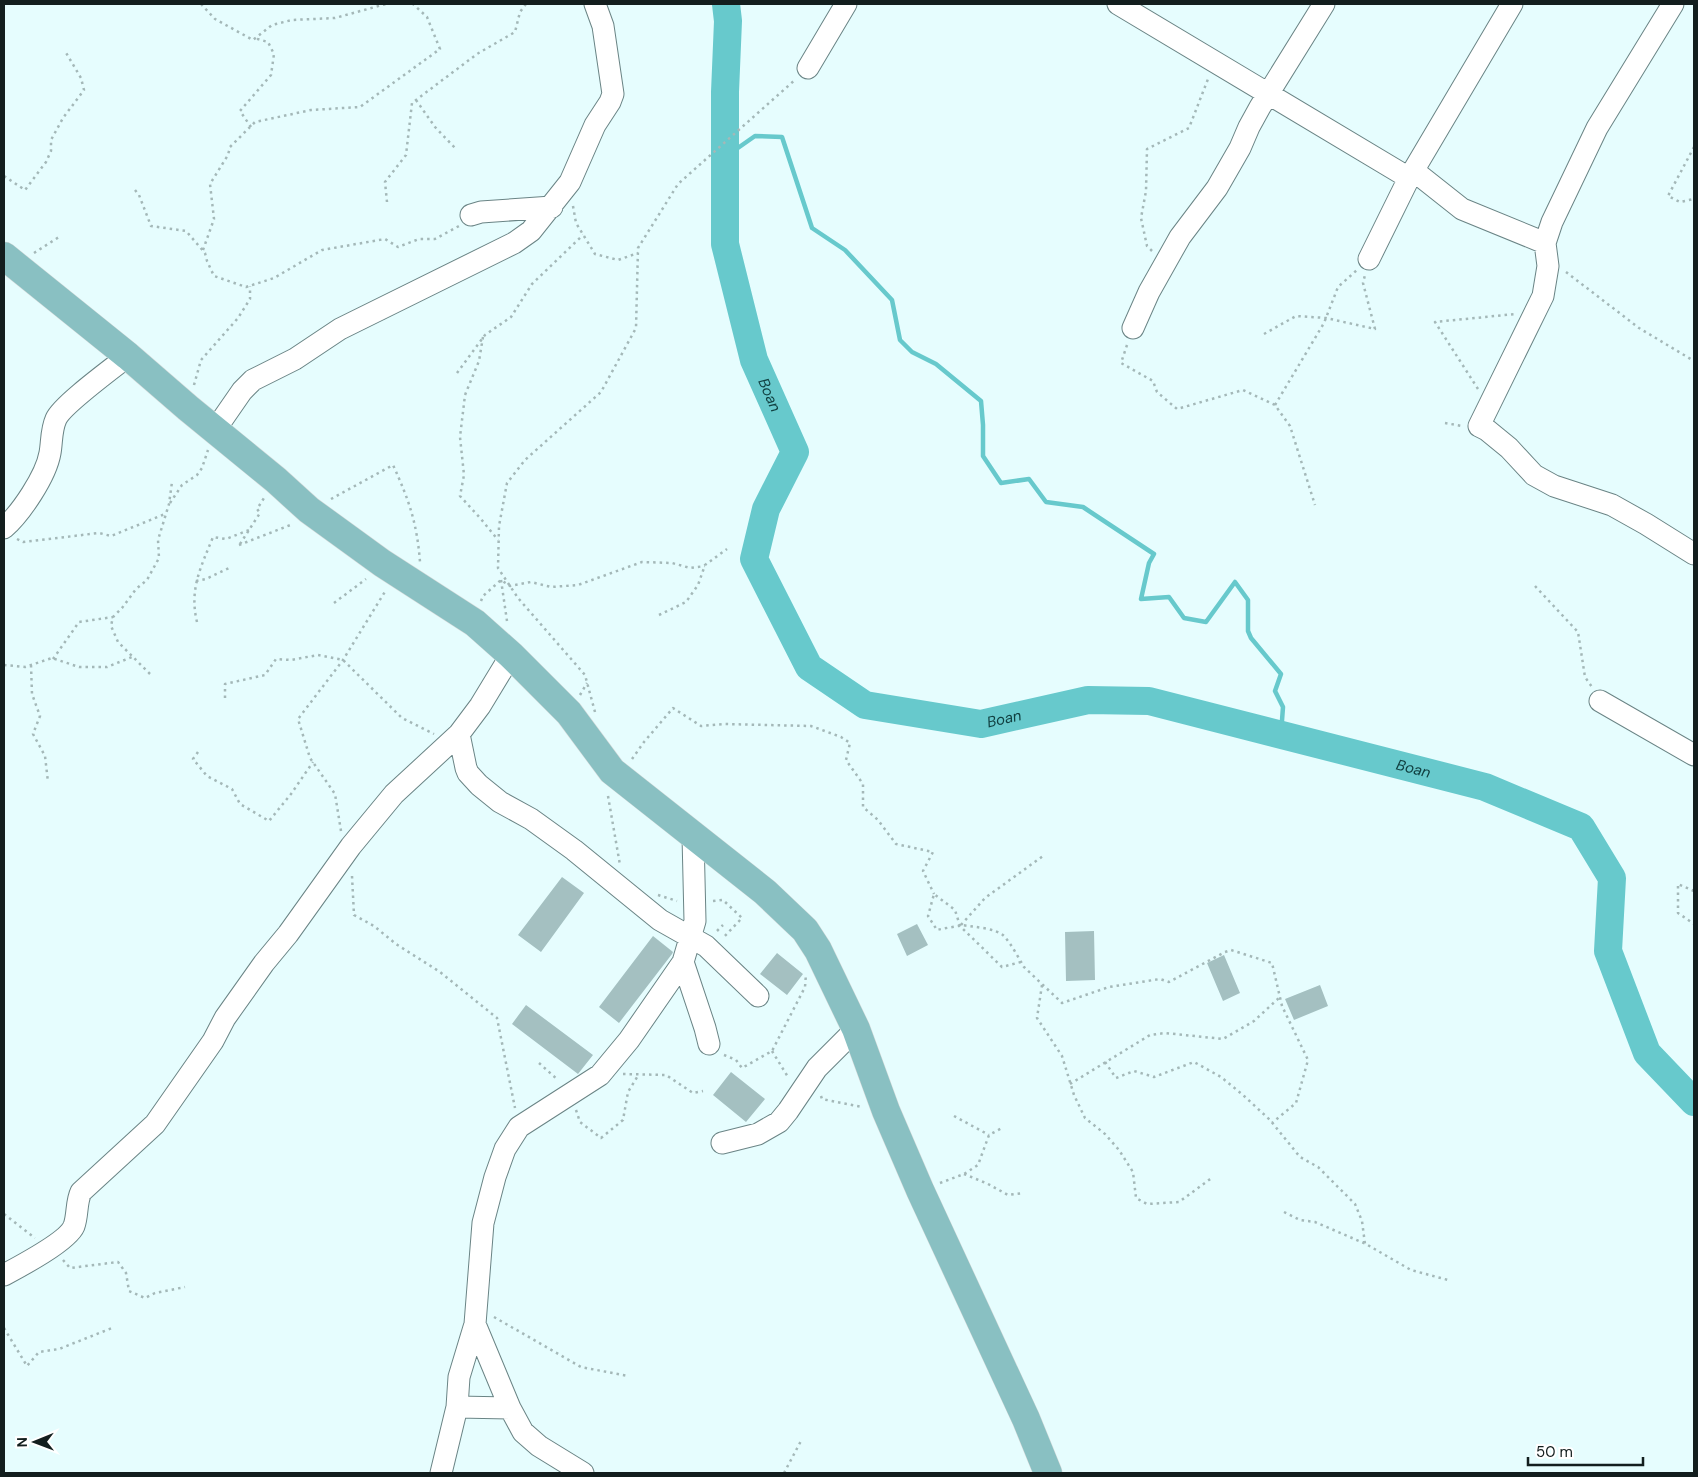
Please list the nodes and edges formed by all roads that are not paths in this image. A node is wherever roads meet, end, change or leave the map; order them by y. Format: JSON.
{"nodes":[{"id":1,"x":595,"y":4,"type":"edge"},
{"id":2,"x":846,"y":4,"type":"edge"},
{"id":3,"x":1324,"y":4,"type":"edge"},
{"id":4,"x":1512,"y":4,"type":"edge"},
{"id":5,"x":1673,"y":4,"type":"edge"},
{"id":6,"x":1125,"y":5,"type":"edge"},
{"id":7,"x":808,"y":68,"type":"road end"},
{"id":8,"x":1269,"y":92,"type":"junction"},
{"id":9,"x":1411,"y":174,"type":"junction"},
{"id":10,"x":552,"y":207,"type":"junction"},
{"id":11,"x":471,"y":215,"type":"road end"},
{"id":12,"x":1545,"y":243,"type":"junction"},
{"id":13,"x":1369,"y":259,"type":"road end"},
{"id":14,"x":9,"y":261,"type":"edge"},
{"id":15,"x":1133,"y":328,"type":"road end"},
{"id":16,"x":128,"y":356,"type":"junction"},
{"id":17,"x":215,"y":430,"type":"junction"},
{"id":18,"x":6,"y":526,"type":"edge"},
{"id":19,"x":1694,"y":554,"type":"edge"},
{"id":20,"x":511,"y":655,"type":"junction"},
{"id":21,"x":1600,"y":701,"type":"road end"},
{"id":22,"x":459,"y":734,"type":"junction"},
{"id":23,"x":1694,"y":755,"type":"edge"},
{"id":24,"x":694,"y":836,"type":"junction"},
{"id":25,"x":691,"y":938,"type":"junction"},
{"id":26,"x":684,"y":962,"type":"junction"},
{"id":27,"x":758,"y":996,"type":"dead end"},
{"id":28,"x":856,"y":1030,"type":"junction"},
{"id":29,"x":709,"y":1044,"type":"road end"},
{"id":30,"x":722,"y":1143,"type":"dead end"},
{"id":31,"x":4,"y":1275,"type":"edge"},
{"id":32,"x":475,"y":1315,"type":"junction"},
{"id":33,"x":457,"y":1408,"type":"junction"},
{"id":34,"x":510,"y":1408,"type":"junction"},
{"id":35,"x":441,"y":1473,"type":"edge"},
{"id":36,"x":583,"y":1473,"type":"edge"},
{"id":37,"x":1048,"y":1473,"type":"edge"}],
"edges":[{"from":1,"to":10,"type":"street"},
{"from":2,"to":7,"type":"street"},
{"from":3,"to":8,"type":"street"},
{"from":4,"to":9,"type":"street"},
{"from":5,"to":12,"type":"street"},
{"from":6,"to":8,"type":"street"},
{"from":8,"to":9,"type":"street"},
{"from":8,"to":15,"type":"street"},
{"from":9,"to":12,"type":"street"},
{"from":9,"to":13,"type":"street"},
{"from":10,"to":11,"type":"street"},
{"from":10,"to":17,"type":"street"},
{"from":12,"to":19,"type":"street"},
{"from":14,"to":16,"type":"main road"},
{"from":16,"to":17,"type":"main road"},
{"from":16,"to":18,"type":"street"},
{"from":17,"to":20,"type":"main road"},
{"from":20,"to":22,"type":"street"},
{"from":20,"to":24,"type":"main road"},
{"from":21,"to":23,"type":"street"},
{"from":22,"to":25,"type":"street"},
{"from":22,"to":31,"type":"street"},
{"from":24,"to":25,"type":"street"},
{"from":24,"to":28,"type":"main road"},
{"from":25,"to":26,"type":"street"},
{"from":25,"to":27,"type":"street"},
{"from":26,"to":29,"type":"street"},
{"from":26,"to":32,"type":"street"},
{"from":28,"to":30,"type":"street"},
{"from":28,"to":37,"type":"main road"},
{"from":32,"to":33,"type":"street"},
{"from":32,"to":34,"type":"street"},
{"from":33,"to":34,"type":"street"},
{"from":33,"to":35,"type":"street"},
{"from":34,"to":36,"type":"street"}]}
